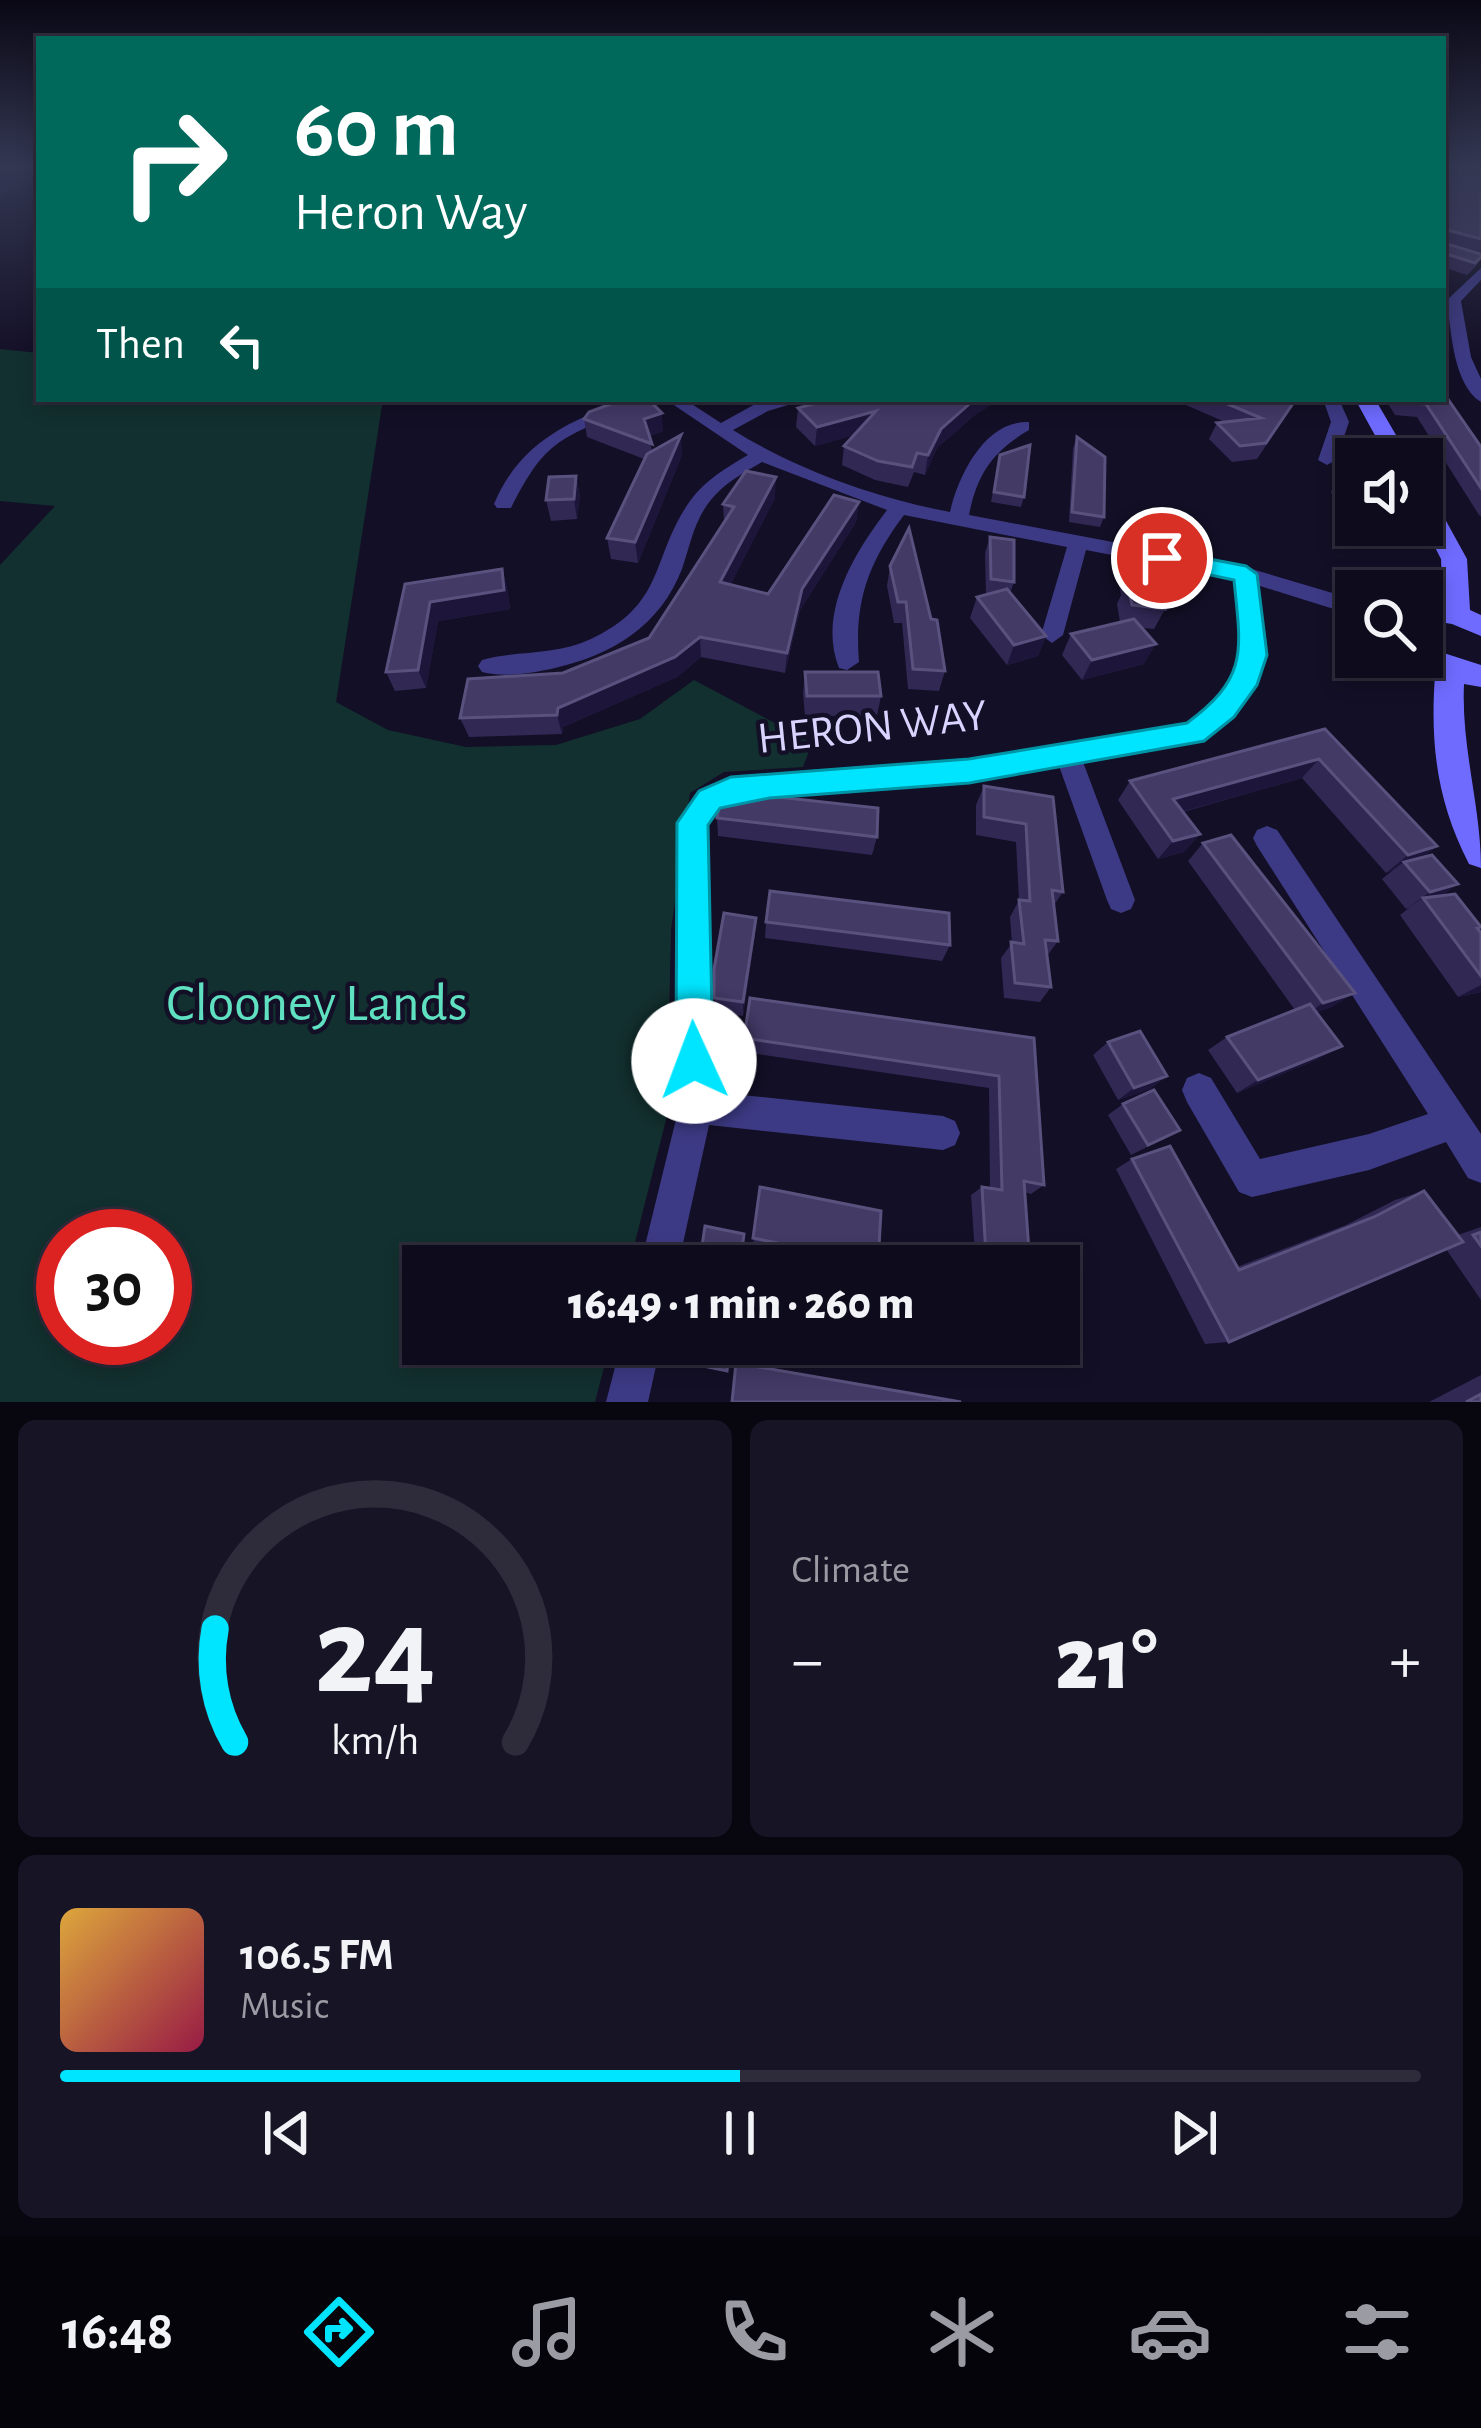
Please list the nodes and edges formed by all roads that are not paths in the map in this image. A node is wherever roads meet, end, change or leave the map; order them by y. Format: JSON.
{"nodes":[{"id":1,"x":1481,"y":272,"type":"edge"},
{"id":2,"x":1449,"y":299,"type":"edge"},
{"id":3,"x":1446,"y":355,"type":"edge"},
{"id":4,"x":1462,"y":357,"type":"junction"},
{"id":5,"x":1481,"y":398,"type":"edge"},
{"id":6,"x":638,"y":402,"type":"edge"},
{"id":7,"x":678,"y":402,"type":"edge"},
{"id":8,"x":786,"y":402,"type":"edge"},
{"id":9,"x":1332,"y":402,"type":"edge"},
{"id":10,"x":1367,"y":402,"type":"edge"},
{"id":11,"x":1023,"y":426,"type":"dead end"},
{"id":12,"x":722,"y":429,"type":"junction"},
{"id":13,"x":1387,"y":438,"type":"edge"},
{"id":14,"x":760,"y":455,"type":"junction"},
{"id":15,"x":1327,"y":460,"type":"dead end"},
{"id":16,"x":504,"y":504,"type":"dead end"},
{"id":17,"x":899,"y":508,"type":"junction"},
{"id":18,"x":958,"y":520,"type":"junction"},
{"id":19,"x":1443,"y":538,"type":"edge"},
{"id":20,"x":1079,"y":541,"type":"junction"},
{"id":21,"x":1246,"y":574,"type":"junction"},
{"id":22,"x":1335,"y":602,"type":"edge"},
{"id":23,"x":1469,"y":621,"type":"edge"},
{"id":24,"x":1052,"y":635,"type":"dead end"},
{"id":25,"x":847,"y":662,"type":"dead end"},
{"id":26,"x":490,"y":666,"type":"dead end"},
{"id":27,"x":1451,"y":667,"type":"edge"},
{"id":28,"x":1067,"y":752,"type":"junction"},
{"id":29,"x":1267,"y":838,"type":"dead end"},
{"id":30,"x":1481,"y":853,"type":"edge"},
{"id":31,"x":1121,"y":900,"type":"dead end"},
{"id":32,"x":1199,"y":1090,"type":"dead end"},
{"id":33,"x":696,"y":1107,"type":"junction"},
{"id":34,"x":1454,"y":1122,"type":"junction"},
{"id":35,"x":943,"y":1132,"type":"dead end"},
{"id":36,"x":1481,"y":1165,"type":"edge"},
{"id":37,"x":664,"y":1245,"type":"edge"},
{"id":38,"x":636,"y":1365,"type":"edge"},
{"id":39,"x":627,"y":1402,"type":"edge"}],
"edges":[{"from":1,"to":2,"type":"street"},
{"from":2,"to":4,"type":"street"},
{"from":3,"to":4,"type":"street"},
{"from":4,"to":5,"type":"street"},
{"from":6,"to":16,"type":"street"},
{"from":7,"to":12,"type":"street"},
{"from":8,"to":12,"type":"street"},
{"from":9,"to":15,"type":"street"},
{"from":10,"to":13,"type":"main road"},
{"from":11,"to":18,"type":"street"},
{"from":12,"to":14,"type":"street"},
{"from":14,"to":17,"type":"street"},
{"from":14,"to":26,"type":"street"},
{"from":17,"to":18,"type":"street"},
{"from":17,"to":25,"type":"street"},
{"from":18,"to":20,"type":"street"},
{"from":19,"to":23,"type":"main road"},
{"from":20,"to":21,"type":"street"},
{"from":20,"to":24,"type":"street"},
{"from":21,"to":22,"type":"street"},
{"from":21,"to":28,"type":"street","name":"HERON WAY"},
{"from":27,"to":30,"type":"main road"},
{"from":28,"to":31,"type":"street"},
{"from":28,"to":33,"type":"street","name":"HERON WAY"},
{"from":29,"to":34,"type":"street"},
{"from":32,"to":34,"type":"street"},
{"from":33,"to":35,"type":"street"},
{"from":33,"to":37,"type":"street","name":"HERON WAY"},
{"from":34,"to":36,"type":"street"},
{"from":38,"to":39,"type":"street"}]}
